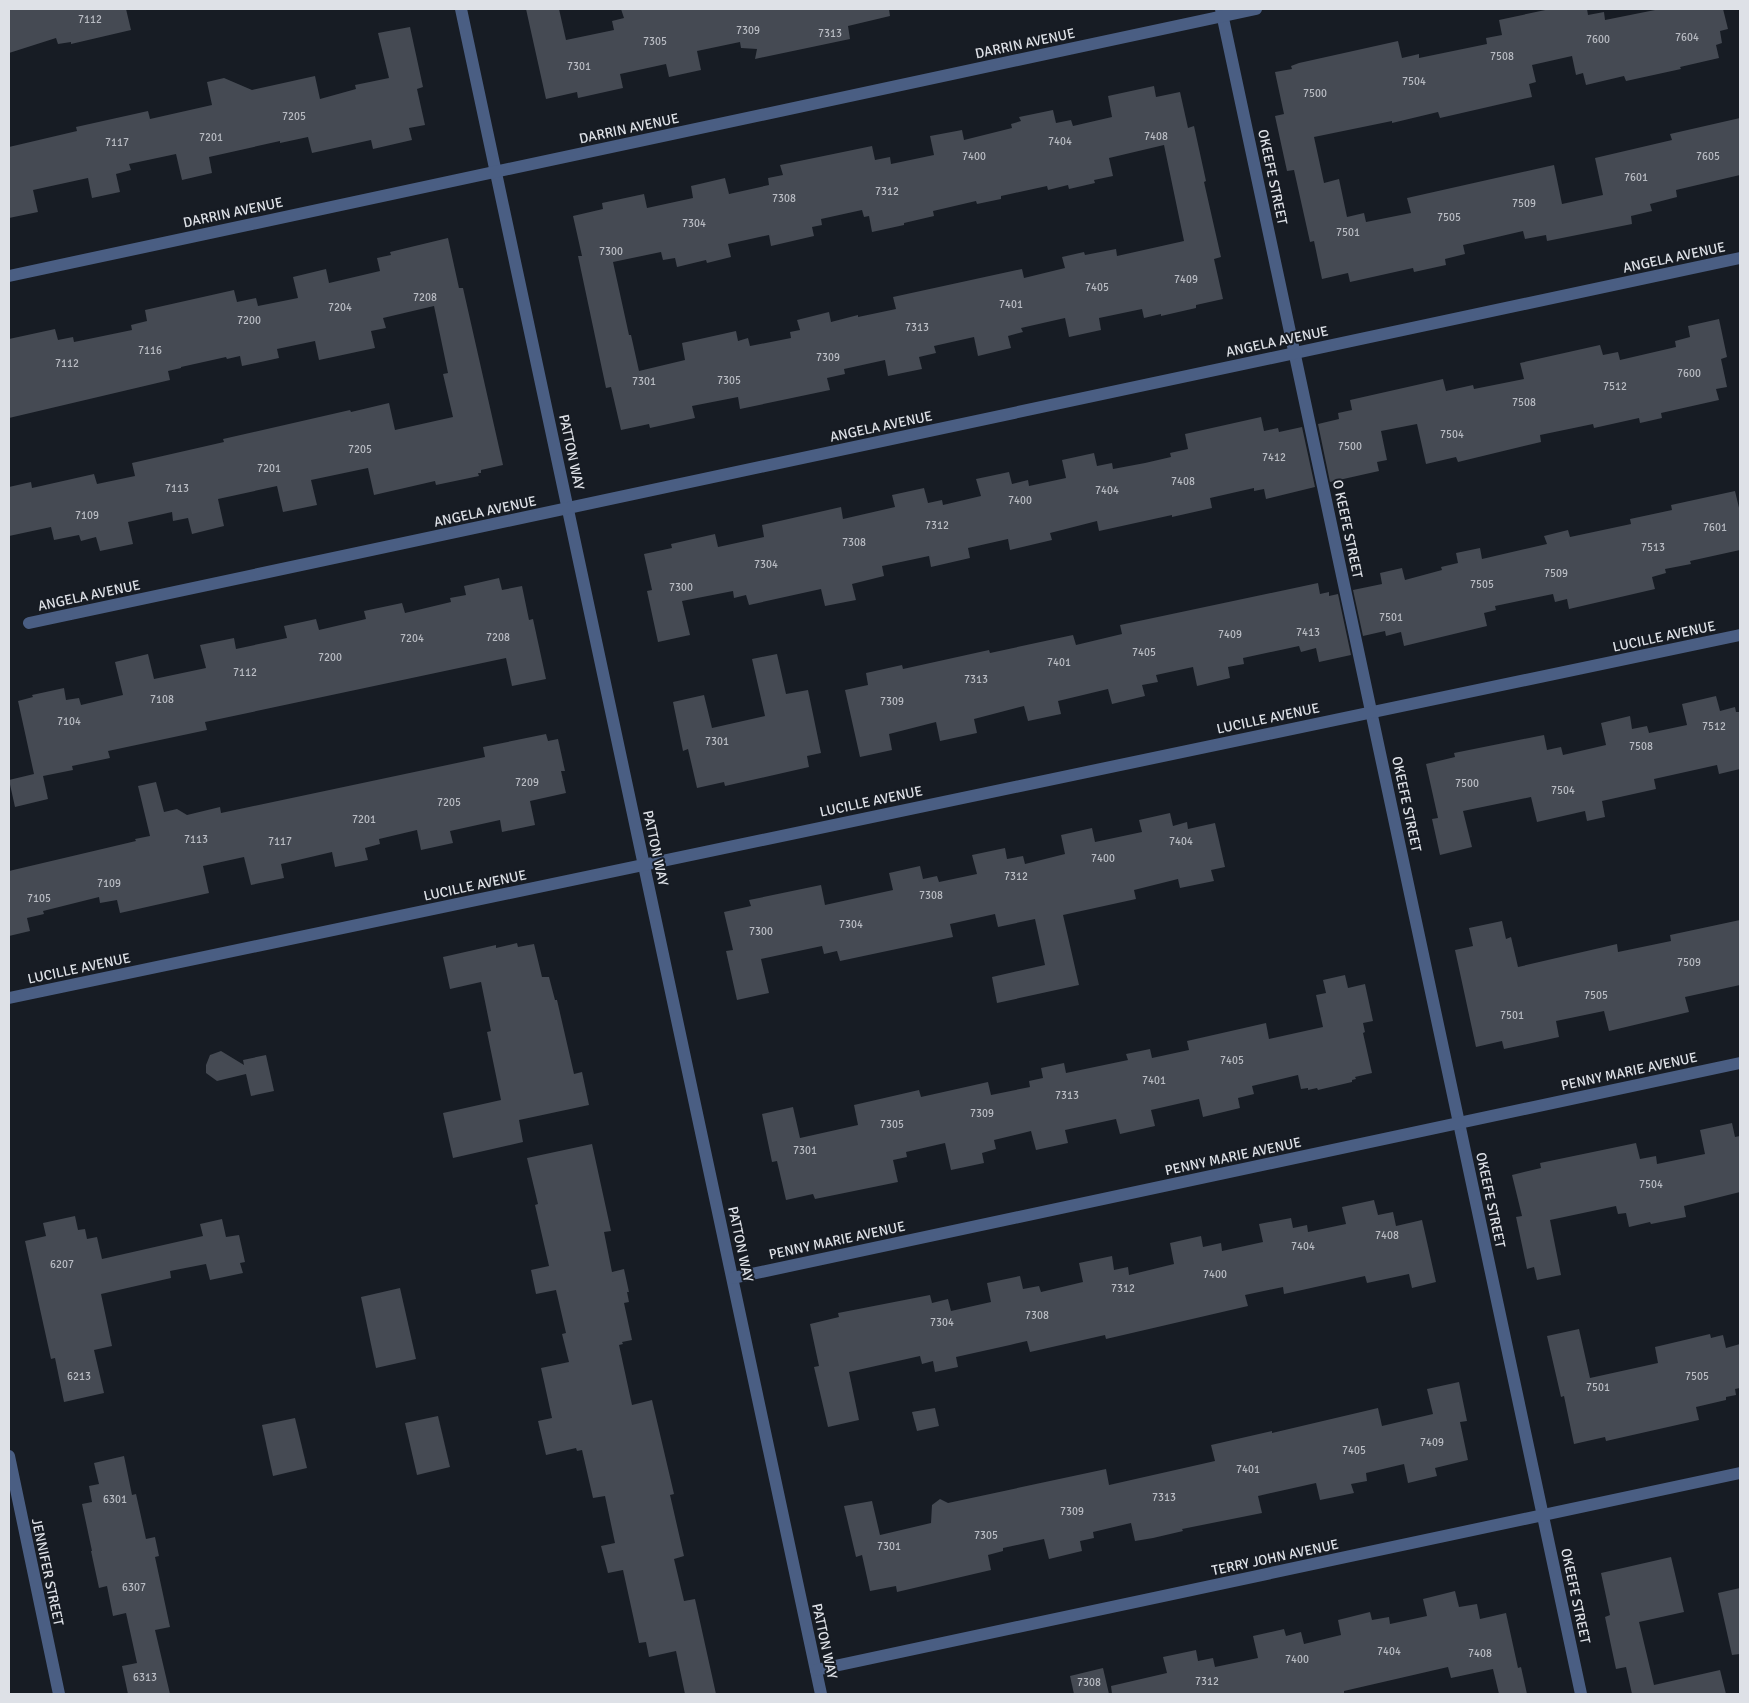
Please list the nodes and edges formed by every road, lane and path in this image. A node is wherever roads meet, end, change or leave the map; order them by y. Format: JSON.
{"nodes":[{"id":1,"x":462,"y":9,"type":"edge"},
{"id":2,"x":1256,"y":9,"type":"edge"},
{"id":3,"x":1222,"y":12,"type":"edge"},
{"id":4,"x":496,"y":172,"type":"junction"},
{"id":5,"x":1740,"y":258,"type":"edge"},
{"id":6,"x":9,"y":276,"type":"edge"},
{"id":7,"x":1295,"y":352,"type":"junction"},
{"id":8,"x":568,"y":509,"type":"junction"},
{"id":9,"x":29,"y":623,"type":"dead end"},
{"id":10,"x":1740,"y":635,"type":"edge"},
{"id":11,"x":1372,"y":712,"type":"junction"},
{"id":12,"x":644,"y":864,"type":"junction"},
{"id":13,"x":9,"y":998,"type":"edge"},
{"id":14,"x":1740,"y":1063,"type":"edge"},
{"id":15,"x":1460,"y":1123,"type":"junction"},
{"id":16,"x":733,"y":1278,"type":"junction"},
{"id":17,"x":9,"y":1456,"type":"edge"},
{"id":18,"x":1740,"y":1473,"type":"edge"},
{"id":19,"x":1543,"y":1515,"type":"junction"},
{"id":20,"x":816,"y":1670,"type":"junction"},
{"id":21,"x":59,"y":1694,"type":"edge"},
{"id":22,"x":821,"y":1694,"type":"edge"},
{"id":23,"x":1582,"y":1694,"type":"edge"}],
"edges":[{"from":1,"to":4,"type":"street","name":"PATTON WAY"},
{"from":2,"to":3,"type":"street","name":"DARRIN AVENUE"},
{"from":3,"to":4,"type":"street","name":"DARRIN AVENUE"},
{"from":3,"to":7,"type":"street","name":"OKEEFE STREET"},
{"from":4,"to":6,"type":"street","name":"DARRIN AVENUE"},
{"from":4,"to":8,"type":"street","name":"PATTON WAY"},
{"from":5,"to":7,"type":"street","name":"ANGELA AVENUE"},
{"from":7,"to":8,"type":"street","name":"ANGELA AVENUE"},
{"from":7,"to":11,"type":"street","name":"O KEEFE STREET"},
{"from":8,"to":9,"type":"street","name":"ANGELA AVENUE"},
{"from":8,"to":12,"type":"street","name":"PATTON WAY"},
{"from":10,"to":11,"type":"street","name":"LUCILLE AVENUE"},
{"from":11,"to":12,"type":"street","name":"LUCILLE AVENUE"},
{"from":11,"to":15,"type":"street","name":"OKEEFE STREET"},
{"from":12,"to":13,"type":"street","name":"LUCILLE AVENUE"},
{"from":12,"to":16,"type":"street","name":"PATTON WAY"},
{"from":14,"to":15,"type":"street","name":"PENNY MARIE AVENUE"},
{"from":15,"to":16,"type":"street","name":"PENNY MARIE AVENUE"},
{"from":15,"to":19,"type":"street","name":"OKEEFE STREET"},
{"from":16,"to":20,"type":"street","name":"PATTON WAY"},
{"from":17,"to":21,"type":"street","name":"JENNIFER STREET"},
{"from":18,"to":19,"type":"street","name":"TERRY JOHN AVENUE"},
{"from":19,"to":20,"type":"street","name":"TERRY JOHN AVENUE"},
{"from":19,"to":23,"type":"street","name":"OKEEFE STREET"},
{"from":20,"to":22,"type":"street","name":"PATTON WAY"}]}
